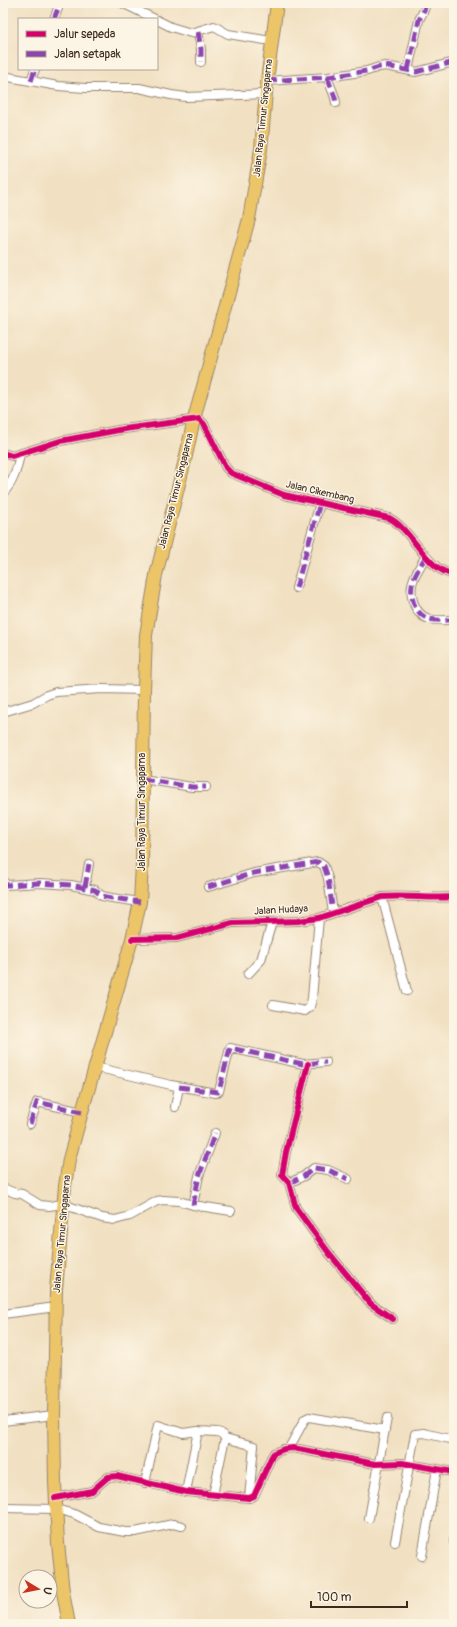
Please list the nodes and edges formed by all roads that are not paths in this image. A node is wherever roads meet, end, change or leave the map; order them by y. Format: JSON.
{"nodes":[{"id":1,"x":60,"y":3,"type":"edge"},
{"id":2,"x":122,"y":3,"type":"edge"},
{"id":3,"x":277,"y":3,"type":"edge"},
{"id":4,"x":426,"y":3,"type":"edge"},
{"id":5,"x":54,"y":18,"type":"edge"},
{"id":6,"x":154,"y":18,"type":"edge"},
{"id":7,"x":158,"y":20,"type":"edge"},
{"id":8,"x":198,"y":32,"type":"junction"},
{"id":9,"x":271,"y":41,"type":"junction"},
{"id":10,"x":201,"y":62,"type":"dead end"},
{"id":11,"x":454,"y":62,"type":"edge"},
{"id":12,"x":35,"y":70,"type":"edge"},
{"id":13,"x":408,"y":70,"type":"junction"},
{"id":14,"x":3,"y":76,"type":"edge"},
{"id":15,"x":328,"y":77,"type":"junction"},
{"id":16,"x":32,"y":81,"type":"junction"},
{"id":17,"x":267,"y":81,"type":"junction"},
{"id":18,"x":265,"y":94,"type":"junction"},
{"id":19,"x":336,"y":103,"type":"dead end"},
{"id":20,"x":194,"y":419,"type":"junction"},
{"id":21,"x":3,"y":453,"type":"edge"},
{"id":22,"x":20,"y":454,"type":"junction"},
{"id":23,"x":3,"y":493,"type":"edge"},
{"id":24,"x":320,"y":503,"type":"junction"},
{"id":25,"x":426,"y":556,"type":"junction"},
{"id":26,"x":454,"y":574,"type":"edge"},
{"id":27,"x":296,"y":588,"type":"dead end"},
{"id":28,"x":454,"y":620,"type":"edge"},
{"id":29,"x":144,"y":690,"type":"junction"},
{"id":30,"x":3,"y":712,"type":"edge"},
{"id":31,"x":142,"y":779,"type":"junction"},
{"id":32,"x":206,"y":787,"type":"dead end"},
{"id":33,"x":89,"y":864,"type":"dead end"},
{"id":34,"x":3,"y":881,"type":"edge"},
{"id":35,"x":85,"y":887,"type":"junction"},
{"id":36,"x":208,"y":887,"type":"dead end"},
{"id":37,"x":382,"y":897,"type":"junction"},
{"id":38,"x":454,"y":897,"type":"edge"},
{"id":39,"x":140,"y":902,"type":"junction"},
{"id":40,"x":333,"y":913,"type":"junction"},
{"id":41,"x":319,"y":918,"type":"junction"},
{"id":42,"x":272,"y":922,"type":"junction"},
{"id":43,"x":133,"y":936,"type":"junction"},
{"id":44,"x":248,"y":974,"type":"dead end"},
{"id":45,"x":407,"y":991,"type":"dead end"},
{"id":46,"x":273,"y":1005,"type":"dead end"},
{"id":47,"x":326,"y":1062,"type":"dead end"},
{"id":48,"x":308,"y":1064,"type":"junction"},
{"id":49,"x":95,"y":1066,"type":"junction"},
{"id":50,"x":179,"y":1087,"type":"junction"},
{"id":51,"x":175,"y":1107,"type":"dead end"},
{"id":52,"x":82,"y":1112,"type":"junction"},
{"id":53,"x":30,"y":1124,"type":"dead end"},
{"id":54,"x":216,"y":1133,"type":"dead end"},
{"id":55,"x":348,"y":1179,"type":"dead end"},
{"id":56,"x":289,"y":1183,"type":"junction"},
{"id":57,"x":3,"y":1188,"type":"edge"},
{"id":58,"x":63,"y":1204,"type":"junction"},
{"id":59,"x":193,"y":1205,"type":"junction"},
{"id":60,"x":231,"y":1211,"type":"dead end"},
{"id":61,"x":56,"y":1307,"type":"junction"},
{"id":62,"x":3,"y":1314,"type":"edge"},
{"id":63,"x":392,"y":1319,"type":"dead end"},
{"id":64,"x":54,"y":1415,"type":"junction"},
{"id":65,"x":387,"y":1418,"type":"dead end"},
{"id":66,"x":3,"y":1421,"type":"edge"},
{"id":67,"x":385,"y":1430,"type":"junction"},
{"id":68,"x":198,"y":1431,"type":"junction"},
{"id":69,"x":225,"y":1438,"type":"junction"},
{"id":70,"x":454,"y":1440,"type":"edge"},
{"id":71,"x":289,"y":1448,"type":"junction"},
{"id":72,"x":379,"y":1464,"type":"junction"},
{"id":73,"x":410,"y":1464,"type":"junction"},
{"id":74,"x":436,"y":1469,"type":"junction"},
{"id":75,"x":454,"y":1472,"type":"edge"},
{"id":76,"x":145,"y":1483,"type":"junction"},
{"id":77,"x":186,"y":1492,"type":"junction"},
{"id":78,"x":213,"y":1495,"type":"junction"},
{"id":79,"x":249,"y":1498,"type":"junction"},
{"id":80,"x":56,"y":1504,"type":"junction"},
{"id":81,"x":3,"y":1508,"type":"edge"},
{"id":82,"x":369,"y":1518,"type":"dead end"},
{"id":83,"x":182,"y":1526,"type":"dead end"},
{"id":84,"x":395,"y":1542,"type":"dead end"},
{"id":85,"x":422,"y":1556,"type":"dead end"},
{"id":86,"x":70,"y":1624,"type":"edge"}],
"edges":[{"from":1,"to":5,"type":"street"},
{"from":2,"to":6,"type":"street"},
{"from":3,"to":9,"type":"main road","name":"Jalan Raya Timur Singaparna"},
{"from":4,"to":13,"type":"street"},
{"from":7,"to":8,"type":"street"},
{"from":8,"to":9,"type":"street"},
{"from":8,"to":10,"type":"street"},
{"from":9,"to":17,"type":"main road","name":"Jalan Raya Timur Singaparna"},
{"from":11,"to":13,"type":"street"},
{"from":12,"to":16,"type":"street"},
{"from":13,"to":15,"type":"street"},
{"from":14,"to":16,"type":"street"},
{"from":15,"to":17,"type":"street"},
{"from":15,"to":19,"type":"street"},
{"from":16,"to":18,"type":"street"},
{"from":17,"to":18,"type":"main road","name":"Jalan Raya Timur Singaparna"},
{"from":18,"to":20,"type":"main road","name":"Jalan Raya Timur Singaparna"},
{"from":20,"to":22,"type":"street"},
{"from":20,"to":24,"type":"street","name":"Jalan Cikembang"},
{"from":20,"to":29,"type":"main road","name":"Jalan Raya Timur Singaparna"},
{"from":21,"to":22,"type":"street"},
{"from":22,"to":23,"type":"street"},
{"from":24,"to":25,"type":"street","name":"Jalan Cikembang"},
{"from":24,"to":27,"type":"street"},
{"from":25,"to":26,"type":"street","name":"Jalan Cikembang"},
{"from":25,"to":28,"type":"street"},
{"from":29,"to":30,"type":"street"},
{"from":29,"to":31,"type":"main road","name":"Jalan Raya Timur Singaparna"},
{"from":31,"to":32,"type":"street"},
{"from":31,"to":39,"type":"main road","name":"Jalan Raya Timur Singaparna"},
{"from":33,"to":35,"type":"street"},
{"from":34,"to":35,"type":"street"},
{"from":35,"to":39,"type":"street"},
{"from":36,"to":40,"type":"street"},
{"from":37,"to":38,"type":"street","name":"Jalan Hudaya"},
{"from":37,"to":40,"type":"street","name":"Jalan Hudaya"},
{"from":37,"to":45,"type":"street"},
{"from":39,"to":43,"type":"main road","name":"Jalan Raya Timur Singaparna"},
{"from":40,"to":41,"type":"street","name":"Jalan Hudaya"},
{"from":41,"to":42,"type":"street","name":"Jalan Hudaya"},
{"from":41,"to":46,"type":"street"},
{"from":42,"to":43,"type":"street","name":"Jalan Hudaya"},
{"from":42,"to":44,"type":"street"},
{"from":43,"to":49,"type":"main road","name":"Jalan Raya Timur Singaparna"},
{"from":47,"to":48,"type":"street"},
{"from":48,"to":50,"type":"street"},
{"from":48,"to":56,"type":"street"},
{"from":49,"to":50,"type":"street"},
{"from":49,"to":52,"type":"main road","name":"Jalan Raya Timur Singaparna"},
{"from":50,"to":51,"type":"street"},
{"from":52,"to":53,"type":"street"},
{"from":52,"to":58,"type":"main road","name":"Jalan Raya Timur Singaparna"},
{"from":54,"to":59,"type":"street"},
{"from":55,"to":56,"type":"street"},
{"from":56,"to":63,"type":"street"},
{"from":57,"to":58,"type":"street"},
{"from":58,"to":59,"type":"street"},
{"from":58,"to":61,"type":"main road","name":"Jalan Raya Timur Singaparna"},
{"from":59,"to":60,"type":"street"},
{"from":61,"to":62,"type":"street"},
{"from":61,"to":64,"type":"main road","name":"Jalan Raya Timur Singaparna"},
{"from":64,"to":66,"type":"street"},
{"from":64,"to":80,"type":"main road","name":"Jalan Raya Timur Singaparna"},
{"from":65,"to":67,"type":"street"},
{"from":67,"to":71,"type":"street"},
{"from":67,"to":72,"type":"street"},
{"from":68,"to":69,"type":"street"},
{"from":68,"to":76,"type":"street"},
{"from":68,"to":77,"type":"street"},
{"from":69,"to":78,"type":"street"},
{"from":69,"to":79,"type":"street"},
{"from":70,"to":73,"type":"street"},
{"from":71,"to":72,"type":"street"},
{"from":71,"to":79,"type":"street"},
{"from":72,"to":73,"type":"street"},
{"from":72,"to":82,"type":"street"},
{"from":73,"to":74,"type":"street"},
{"from":73,"to":84,"type":"street"},
{"from":74,"to":75,"type":"street"},
{"from":74,"to":85,"type":"street"},
{"from":76,"to":77,"type":"street"},
{"from":76,"to":80,"type":"street"},
{"from":77,"to":78,"type":"street"},
{"from":78,"to":79,"type":"street"},
{"from":80,"to":81,"type":"street"},
{"from":80,"to":83,"type":"street"},
{"from":80,"to":86,"type":"main road","name":"Jalan Raya Timur Singaparna"}]}
